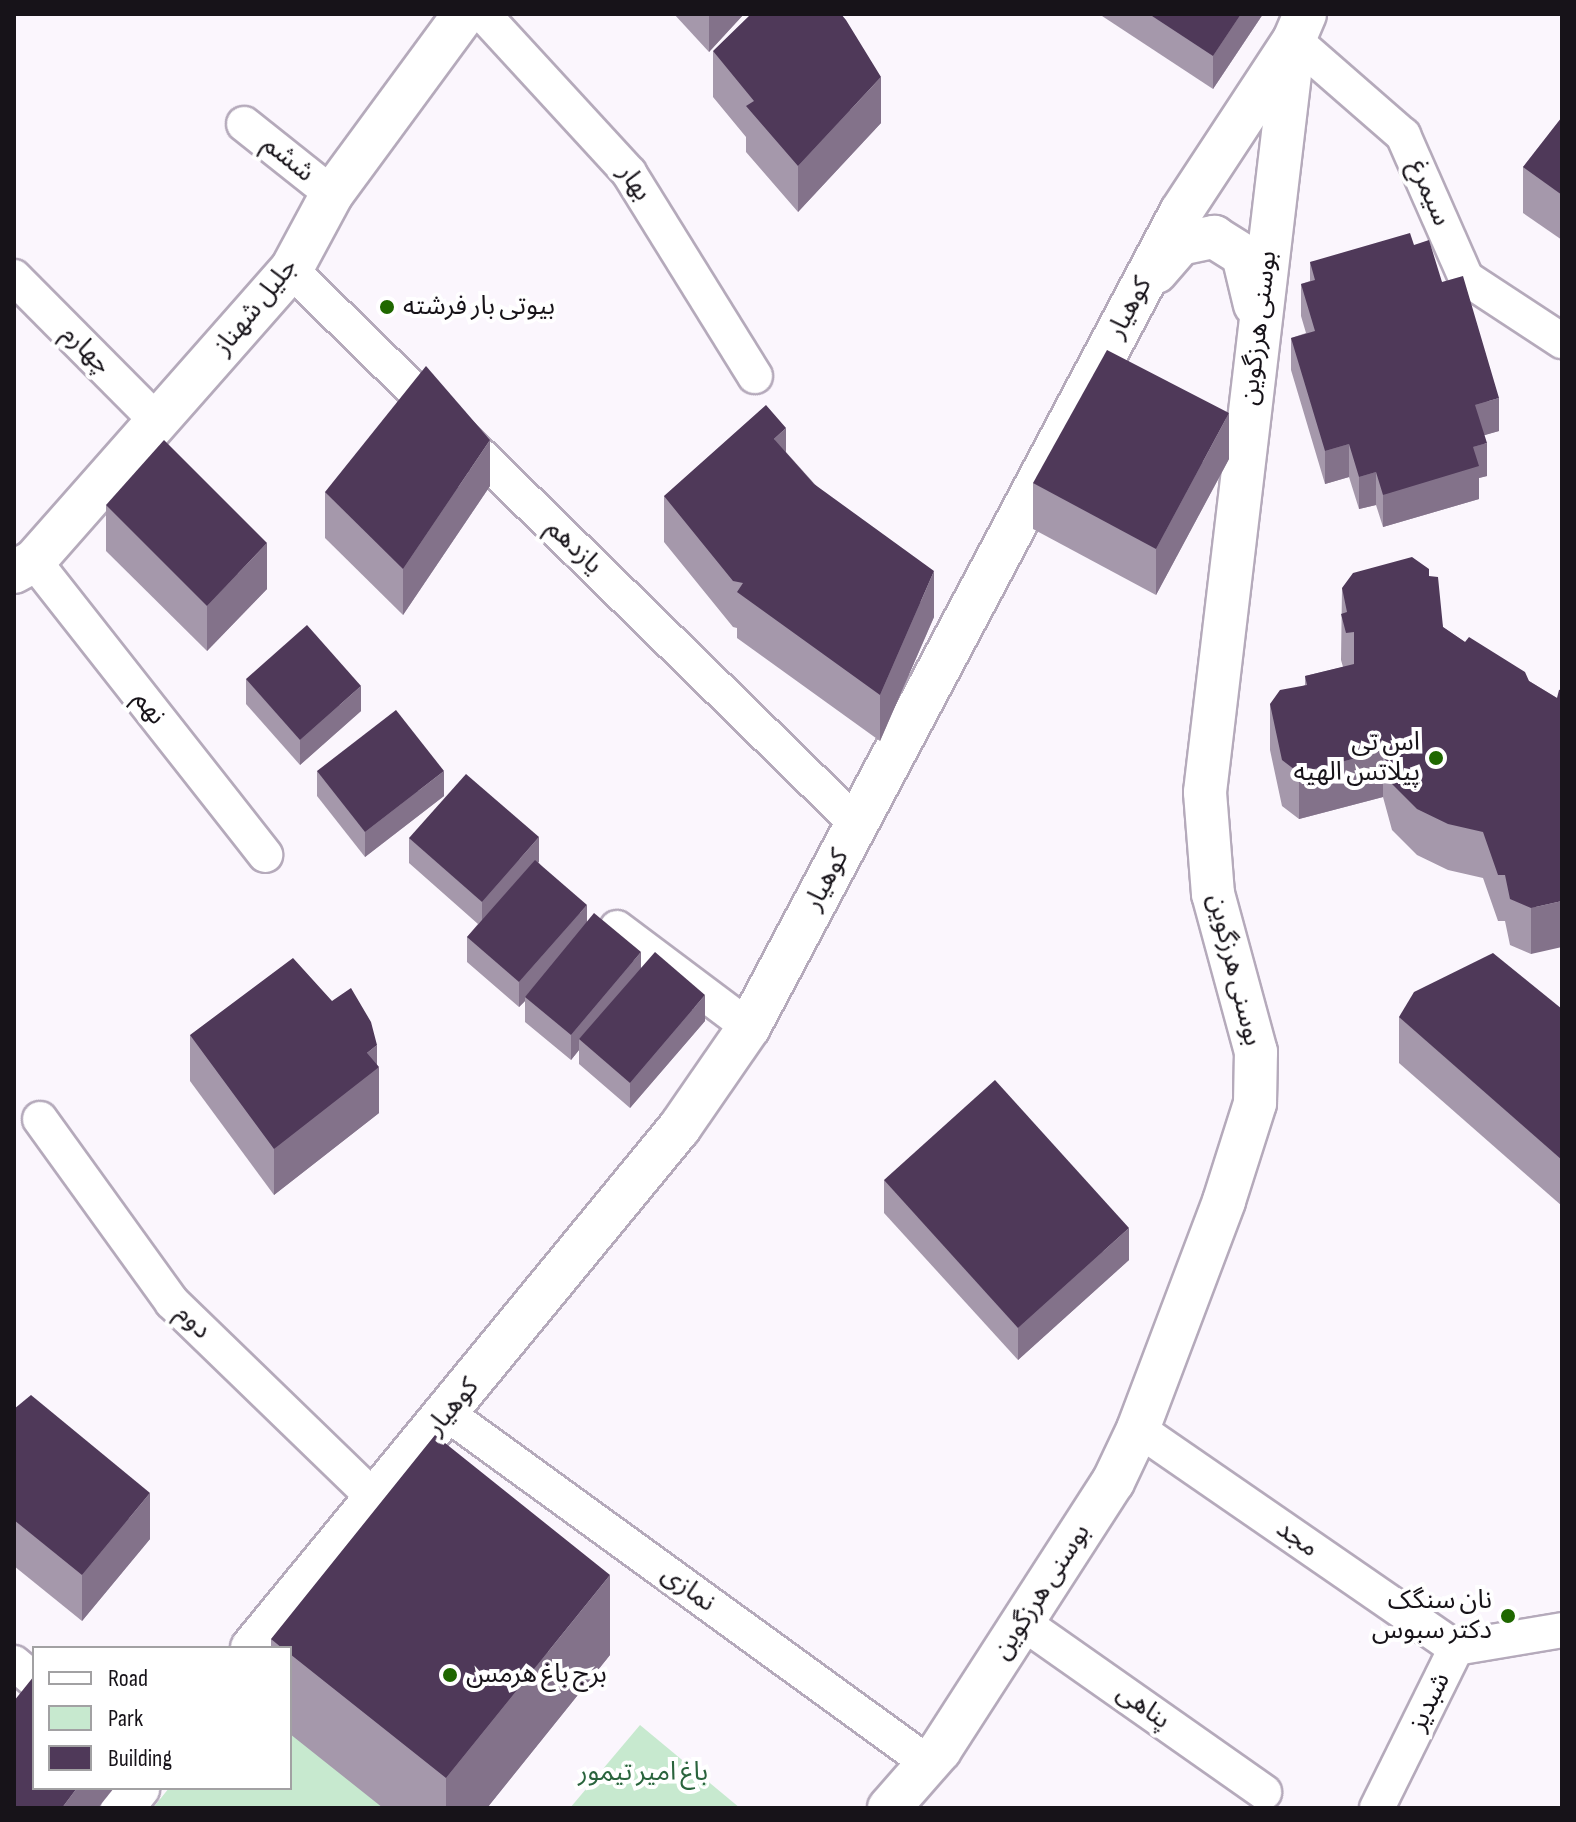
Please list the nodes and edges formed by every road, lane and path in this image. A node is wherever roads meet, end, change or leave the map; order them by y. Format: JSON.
{"nodes":[{"id":1,"x":464,"y":14,"type":"edge"},
{"id":2,"x":483,"y":14,"type":"edge"},
{"id":3,"x":1300,"y":27,"type":"edge"},
{"id":4,"x":244,"y":124,"type":"dead end"},
{"id":5,"x":332,"y":194,"type":"junction"},
{"id":6,"x":291,"y":270,"type":"junction"},
{"id":7,"x":14,"y":277,"type":"edge"},
{"id":8,"x":1141,"y":287,"type":"junction"},
{"id":9,"x":1259,"y":326,"type":"junction"},
{"id":10,"x":1562,"y":341,"type":"edge"},
{"id":11,"x":755,"y":376,"type":"dead end"},
{"id":12,"x":159,"y":423,"type":"junction"},
{"id":13,"x":24,"y":566,"type":"edge"},
{"id":14,"x":857,"y":824,"type":"junction"},
{"id":15,"x":265,"y":855,"type":"dead end"},
{"id":16,"x":617,"y":928,"type":"edge"},
{"id":17,"x":749,"y":1027,"type":"junction"},
{"id":18,"x":40,"y":1119,"type":"dead end"},
{"id":19,"x":449,"y":1415,"type":"junction"},
{"id":20,"x":1138,"y":1429,"type":"junction"},
{"id":21,"x":375,"y":1499,"type":"junction"},
{"id":22,"x":1022,"y":1622,"type":"junction"},
{"id":23,"x":1562,"y":1630,"type":"edge"},
{"id":24,"x":254,"y":1646,"type":"edge"},
{"id":25,"x":1456,"y":1648,"type":"junction"},
{"id":26,"x":14,"y":1663,"type":"edge"},
{"id":27,"x":32,"y":1678,"type":"edge"},
{"id":28,"x":928,"y":1763,"type":"junction"},
{"id":29,"x":136,"y":1790,"type":"edge"},
{"id":30,"x":1264,"y":1792,"type":"dead end"},
{"id":31,"x":122,"y":1808,"type":"edge"},
{"id":32,"x":889,"y":1808,"type":"edge"},
{"id":33,"x":1377,"y":1808,"type":"edge"}],
"edges":[{"from":1,"to":5,"type":"street","name":"جلیل شهناز"},
{"from":2,"to":11,"type":"street","name":"بهار"},
{"from":3,"to":8,"type":"street","name":"کوهیار"},
{"from":3,"to":9,"type":"street","name":"بوسنی هرزگوین"},
{"from":3,"to":10,"type":"street","name":"سیمرغ"},
{"from":4,"to":5,"type":"street","name":"ششم"},
{"from":5,"to":6,"type":"street","name":"جلیل شهناز"},
{"from":6,"to":12,"type":"street","name":"جلیل شهناز"},
{"from":6,"to":14,"type":"street","name":"یازدهم"},
{"from":7,"to":12,"type":"street","name":"چهارم"},
{"from":8,"to":9,"type":"street"},
{"from":8,"to":14,"type":"street","name":"کوهیار"},
{"from":9,"to":20,"type":"street","name":"بوسنی هرزگوین"},
{"from":12,"to":13,"type":"street","name":"جلیل شهناز"},
{"from":13,"to":15,"type":"street","name":"نهم"},
{"from":14,"to":17,"type":"street","name":"کوهیار"},
{"from":16,"to":17,"type":"street"},
{"from":17,"to":19,"type":"street","name":"کوهیار"},
{"from":18,"to":21,"type":"street","name":"دوم"},
{"from":19,"to":21,"type":"street","name":"کوهیار"},
{"from":19,"to":28,"type":"street","name":"نمازی"},
{"from":20,"to":22,"type":"street","name":"بوسنی هرزگوین"},
{"from":20,"to":25,"type":"street","name":"مجد"},
{"from":21,"to":24,"type":"street","name":"کوهیار"},
{"from":22,"to":28,"type":"street","name":"بوسنی هرزگوین"},
{"from":22,"to":30,"type":"street","name":"پناهی"},
{"from":23,"to":25,"type":"street","name":"شبدیز"},
{"from":25,"to":33,"type":"street","name":"شبدیز"},
{"from":26,"to":27,"type":"street"},
{"from":28,"to":32,"type":"street","name":"بوسنی هرزگوین"},
{"from":29,"to":31,"type":"street"}]}
